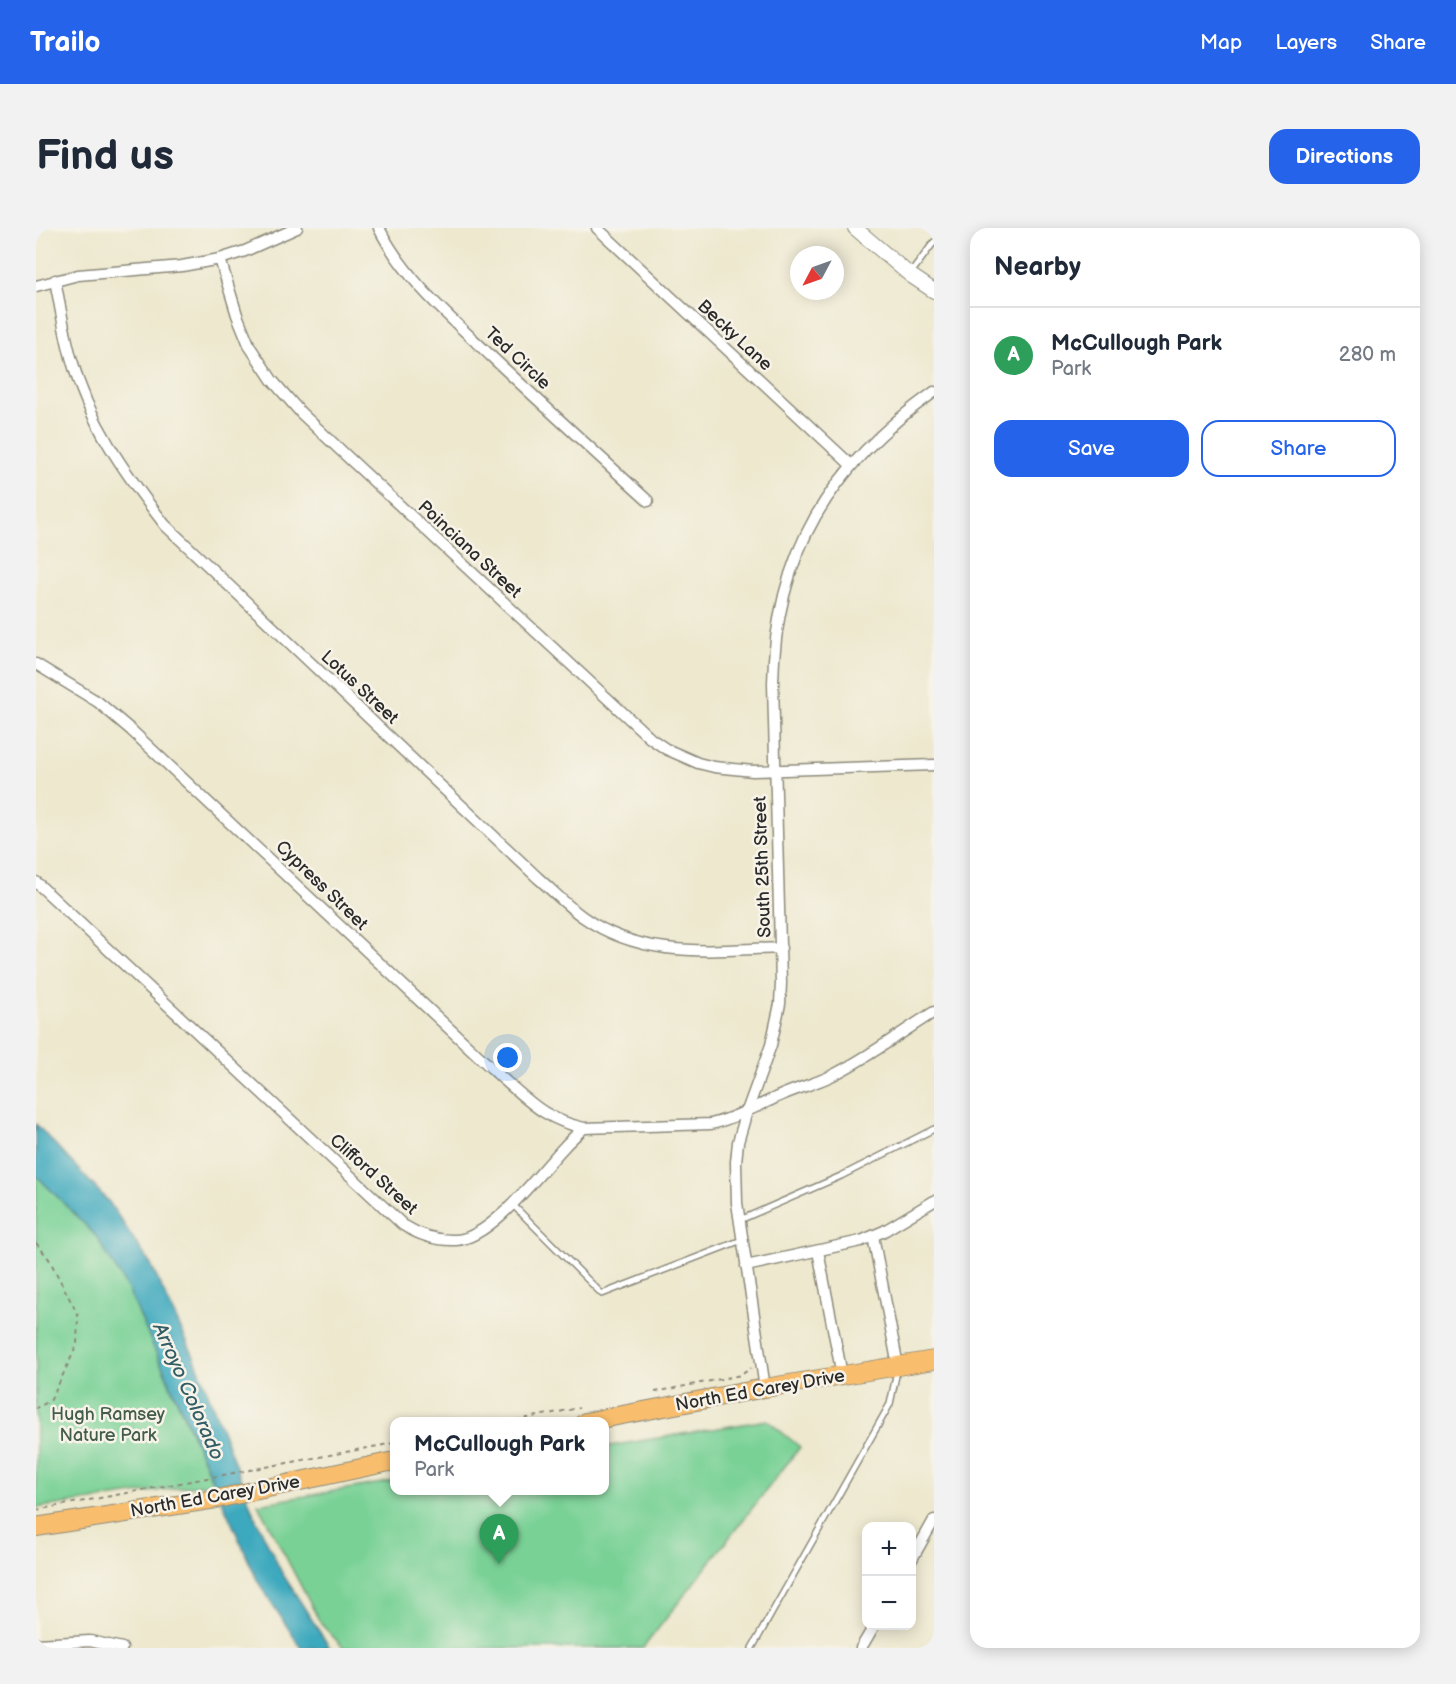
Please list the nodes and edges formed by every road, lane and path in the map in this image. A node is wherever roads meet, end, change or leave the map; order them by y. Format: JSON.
{"nodes":[{"id":1,"x":297,"y":228,"type":"edge"},
{"id":2,"x":379,"y":228,"type":"edge"},
{"id":3,"x":597,"y":228,"type":"edge"},
{"id":4,"x":855,"y":228,"type":"edge"},
{"id":5,"x":934,"y":242,"type":"edge"},
{"id":6,"x":220,"y":259,"type":"junction"},
{"id":7,"x":910,"y":275,"type":"junction"},
{"id":8,"x":55,"y":280,"type":"junction"},
{"id":9,"x":36,"y":286,"type":"edge"},
{"id":10,"x":934,"y":291,"type":"edge"},
{"id":11,"x":934,"y":392,"type":"edge"},
{"id":12,"x":851,"y":465,"type":"junction"},
{"id":13,"x":648,"y":501,"type":"dead end"},
{"id":14,"x":36,"y":664,"type":"edge"},
{"id":15,"x":934,"y":765,"type":"edge"},
{"id":16,"x":776,"y":771,"type":"junction"},
{"id":17,"x":36,"y":882,"type":"edge"},
{"id":18,"x":781,"y":948,"type":"junction"},
{"id":19,"x":934,"y":1012,"type":"edge"},
{"id":20,"x":747,"y":1111,"type":"junction"},
{"id":21,"x":584,"y":1128,"type":"junction"},
{"id":22,"x":934,"y":1129,"type":"edge"},
{"id":23,"x":934,"y":1201,"type":"edge"},
{"id":24,"x":512,"y":1204,"type":"junction"},
{"id":25,"x":740,"y":1220,"type":"junction"},
{"id":26,"x":873,"y":1236,"type":"junction"},
{"id":27,"x":742,"y":1240,"type":"junction"},
{"id":28,"x":36,"y":1243,"type":"edge"},
{"id":29,"x":818,"y":1251,"type":"junction"},
{"id":30,"x":746,"y":1266,"type":"junction"},
{"id":31,"x":934,"y":1360,"type":"edge"},
{"id":32,"x":760,"y":1362,"type":"junction"},
{"id":33,"x":898,"y":1366,"type":"junction"},
{"id":34,"x":842,"y":1375,"type":"junction"},
{"id":35,"x":765,"y":1388,"type":"junction"},
{"id":36,"x":648,"y":1394,"type":"dead end"},
{"id":37,"x":36,"y":1408,"type":"edge"},
{"id":38,"x":582,"y":1415,"type":"edge"},
{"id":39,"x":531,"y":1417,"type":"edge"},
{"id":40,"x":390,"y":1444,"type":"edge"},
{"id":41,"x":390,"y":1462,"type":"edge"},
{"id":42,"x":36,"y":1510,"type":"edge"},
{"id":43,"x":934,"y":1520,"type":"edge"},
{"id":44,"x":36,"y":1527,"type":"edge"},
{"id":45,"x":916,"y":1552,"type":"edge"},
{"id":46,"x":872,"y":1630,"type":"edge"},
{"id":47,"x":36,"y":1644,"type":"edge"},
{"id":48,"x":122,"y":1648,"type":"edge"},
{"id":49,"x":752,"y":1648,"type":"edge"},
{"id":50,"x":861,"y":1648,"type":"edge"}],
"edges":[{"from":1,"to":6,"type":"street"},
{"from":2,"to":13,"type":"street","name":"Ted Circle"},
{"from":3,"to":12,"type":"street","name":"Becky Lane"},
{"from":4,"to":7,"type":"street"},
{"from":5,"to":7,"type":"lane"},
{"from":6,"to":8,"type":"street"},
{"from":6,"to":16,"type":"street","name":"Poinciana Street"},
{"from":7,"to":10,"type":"street"},
{"from":8,"to":9,"type":"street"},
{"from":8,"to":18,"type":"street","name":"Lotus Street"},
{"from":11,"to":12,"type":"street","name":"South 25th Street"},
{"from":12,"to":16,"type":"street","name":"South 25th Street"},
{"from":14,"to":21,"type":"street","name":"Cypress Street"},
{"from":15,"to":16,"type":"street","name":"Poinciana Street"},
{"from":16,"to":18,"type":"street","name":"South 25th Street"},
{"from":17,"to":24,"type":"street","name":"Clifford Street"},
{"from":18,"to":20,"type":"street","name":"South 25th Street"},
{"from":19,"to":20,"type":"street"},
{"from":20,"to":21,"type":"street"},
{"from":20,"to":25,"type":"street","name":"South 25th Street"},
{"from":21,"to":24,"type":"street","name":"Clifford Street"},
{"from":22,"to":25,"type":"lane"},
{"from":23,"to":26,"type":"street"},
{"from":24,"to":27,"type":"lane"},
{"from":25,"to":27,"type":"street","name":"South 25th Street"},
{"from":26,"to":29,"type":"street"},
{"from":26,"to":33,"type":"street"},
{"from":27,"to":30,"type":"street","name":"South 25th Street"},
{"from":28,"to":37,"type":"path"},
{"from":29,"to":30,"type":"street"},
{"from":29,"to":34,"type":"street"},
{"from":30,"to":32,"type":"street","name":"South 25th Street"},
{"from":31,"to":33,"type":"main road","name":"North Ed Carey Drive"},
{"from":32,"to":35,"type":"street","name":"South 25th Street"},
{"from":32,"to":36,"type":"path"},
{"from":33,"to":34,"type":"main road","name":"North Ed Carey Drive"},
{"from":33,"to":49,"type":"lane"},
{"from":34,"to":35,"type":"main road","name":"North Ed Carey Drive"},
{"from":35,"to":38,"type":"main road","name":"North Ed Carey Drive"},
{"from":38,"to":39,"type":"path"},
{"from":40,"to":42,"type":"path"},
{"from":41,"to":44,"type":"main road","name":"North Ed Carey Drive"},
{"from":43,"to":45,"type":"street"},
{"from":46,"to":50,"type":"street"},
{"from":47,"to":48,"type":"street"}]}
